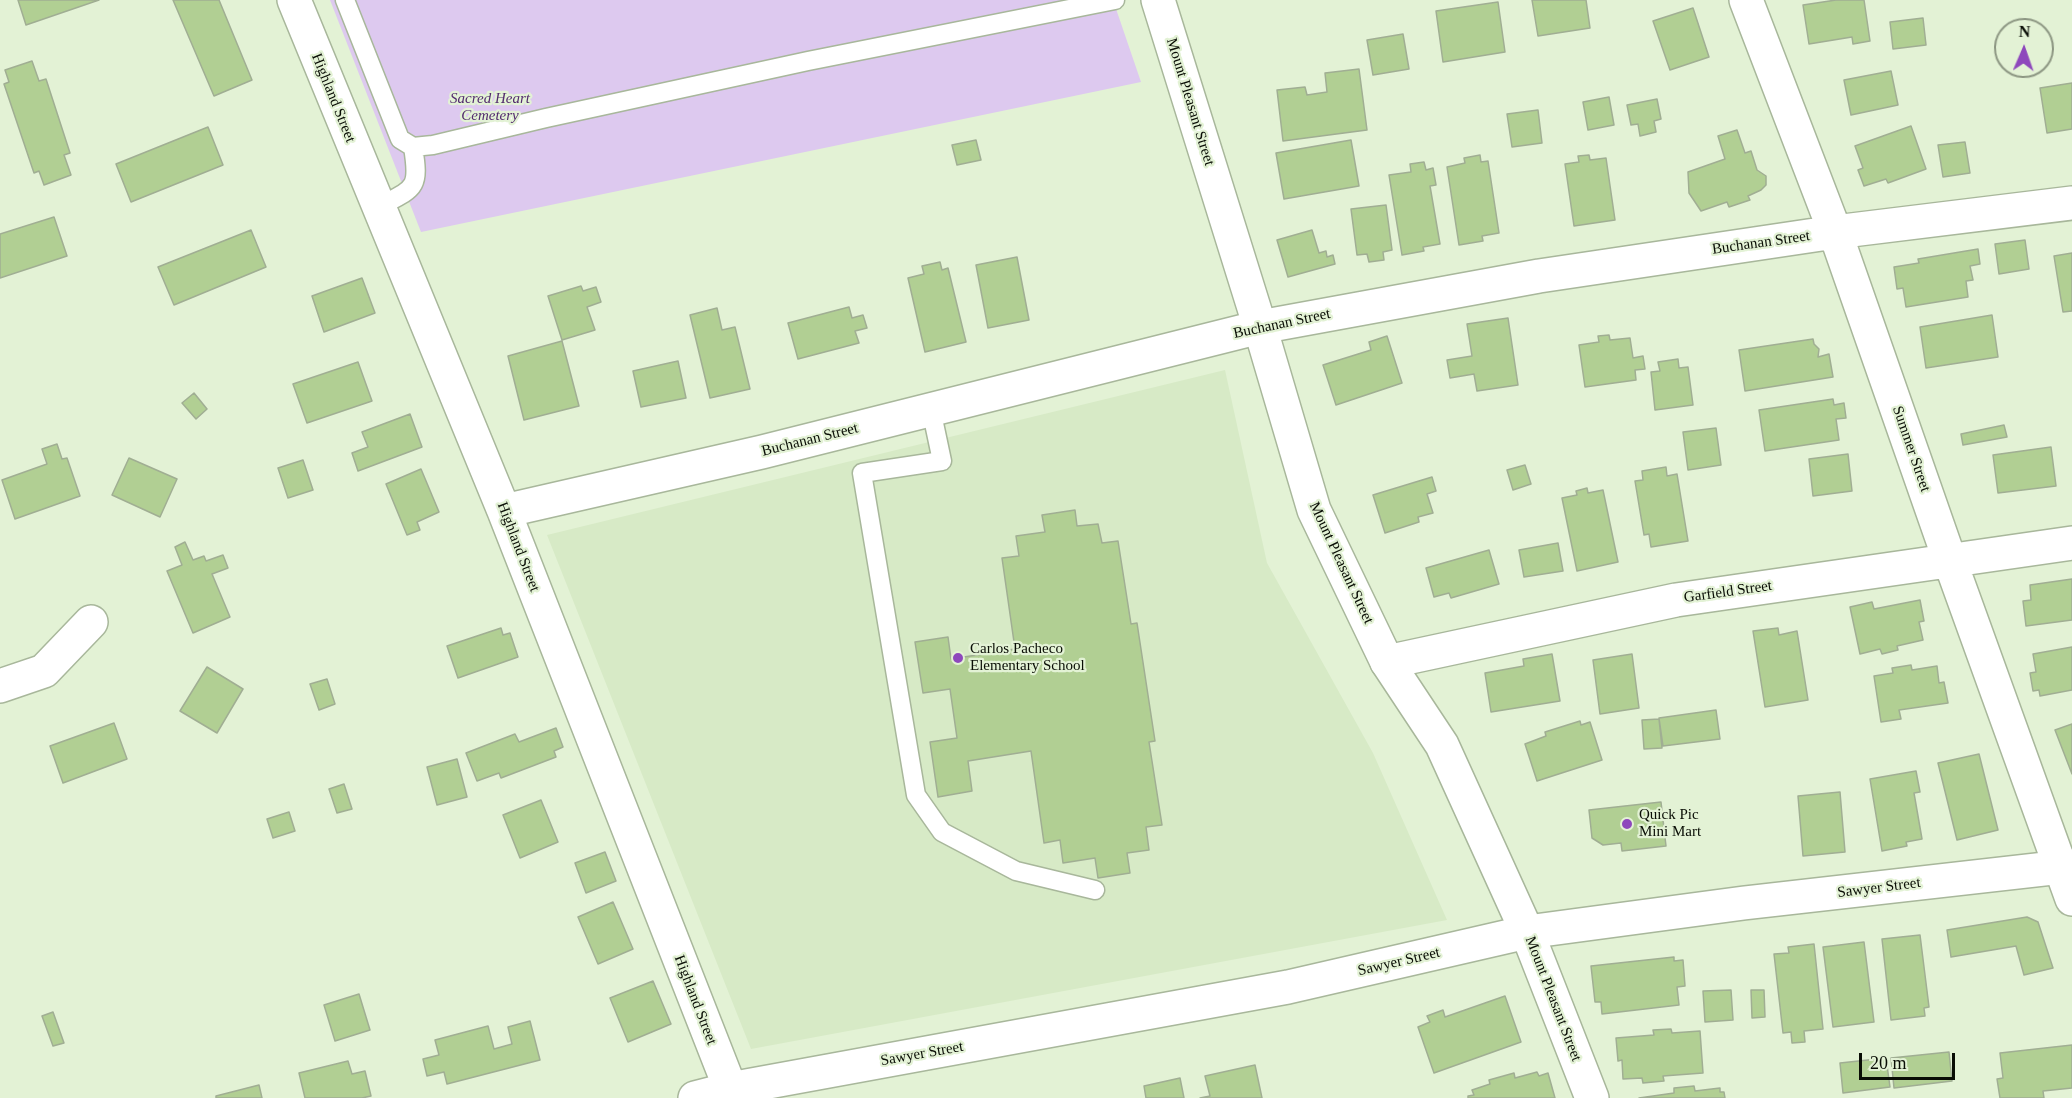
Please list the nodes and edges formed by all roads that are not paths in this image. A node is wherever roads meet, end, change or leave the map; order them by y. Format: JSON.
{"nodes":[{"id":1,"x":294,"y":0,"type":"edge"},
{"id":2,"x":345,"y":0,"type":"edge"},
{"id":3,"x":1115,"y":0,"type":"edge"},
{"id":4,"x":1158,"y":0,"type":"edge"},
{"id":5,"x":1746,"y":0,"type":"edge"},
{"id":6,"x":413,"y":147,"type":"junction"},
{"id":7,"x":2072,"y":203,"type":"edge"},
{"id":8,"x":378,"y":207,"type":"junction"},
{"id":9,"x":1835,"y":232,"type":"junction"},
{"id":10,"x":1260,"y":327,"type":"junction"},
{"id":11,"x":931,"y":409,"type":"junction"},
{"id":12,"x":504,"y":511,"type":"junction"},
{"id":13,"x":2072,"y":543,"type":"edge"},
{"id":14,"x":1950,"y":561,"type":"junction"},
{"id":15,"x":91,"y":622,"type":"dead end"},
{"id":16,"x":1388,"y":662,"type":"junction"},
{"id":17,"x":0,"y":686,"type":"edge"},
{"id":18,"x":2067,"y":867,"type":"edge"},
{"id":19,"x":1095,"y":890,"type":"dead end"},
{"id":20,"x":2072,"y":899,"type":"edge"},
{"id":21,"x":1527,"y":932,"type":"junction"},
{"id":22,"x":732,"y":1094,"type":"edge"},
{"id":23,"x":694,"y":1098,"type":"edge"},
{"id":24,"x":1592,"y":1098,"type":"edge"}],
"edges":[{"from":1,"to":8,"type":"street","name":"Highland Street"},
{"from":2,"to":6,"type":"lane"},
{"from":3,"to":6,"type":"lane"},
{"from":4,"to":10,"type":"street","name":"Mount Pleasant Street"},
{"from":5,"to":9,"type":"street","name":"Summer Street"},
{"from":6,"to":8,"type":"lane"},
{"from":7,"to":9,"type":"street","name":"Buchanan Street"},
{"from":8,"to":12,"type":"street","name":"Highland Street"},
{"from":9,"to":10,"type":"street","name":"Buchanan Street"},
{"from":9,"to":14,"type":"street","name":"Summer Street"},
{"from":10,"to":11,"type":"street","name":"Buchanan Street"},
{"from":10,"to":16,"type":"street","name":"Mount Pleasant Street"},
{"from":11,"to":12,"type":"street","name":"Buchanan Street"},
{"from":11,"to":19,"type":"lane"},
{"from":12,"to":22,"type":"street","name":"Highland Street"},
{"from":13,"to":14,"type":"street","name":"Garfield Street"},
{"from":14,"to":16,"type":"street","name":"Garfield Street"},
{"from":14,"to":18,"type":"street","name":"Summer Street"},
{"from":15,"to":17,"type":"street"},
{"from":16,"to":21,"type":"street","name":"Mount Pleasant Street"},
{"from":18,"to":20,"type":"street","name":"Summer Street"},
{"from":18,"to":21,"type":"street","name":"Sawyer Street"},
{"from":21,"to":22,"type":"street","name":"Sawyer Street"},
{"from":21,"to":24,"type":"street","name":"Mount Pleasant Street"},
{"from":22,"to":23,"type":"street","name":"Sawyer Street"}]}
